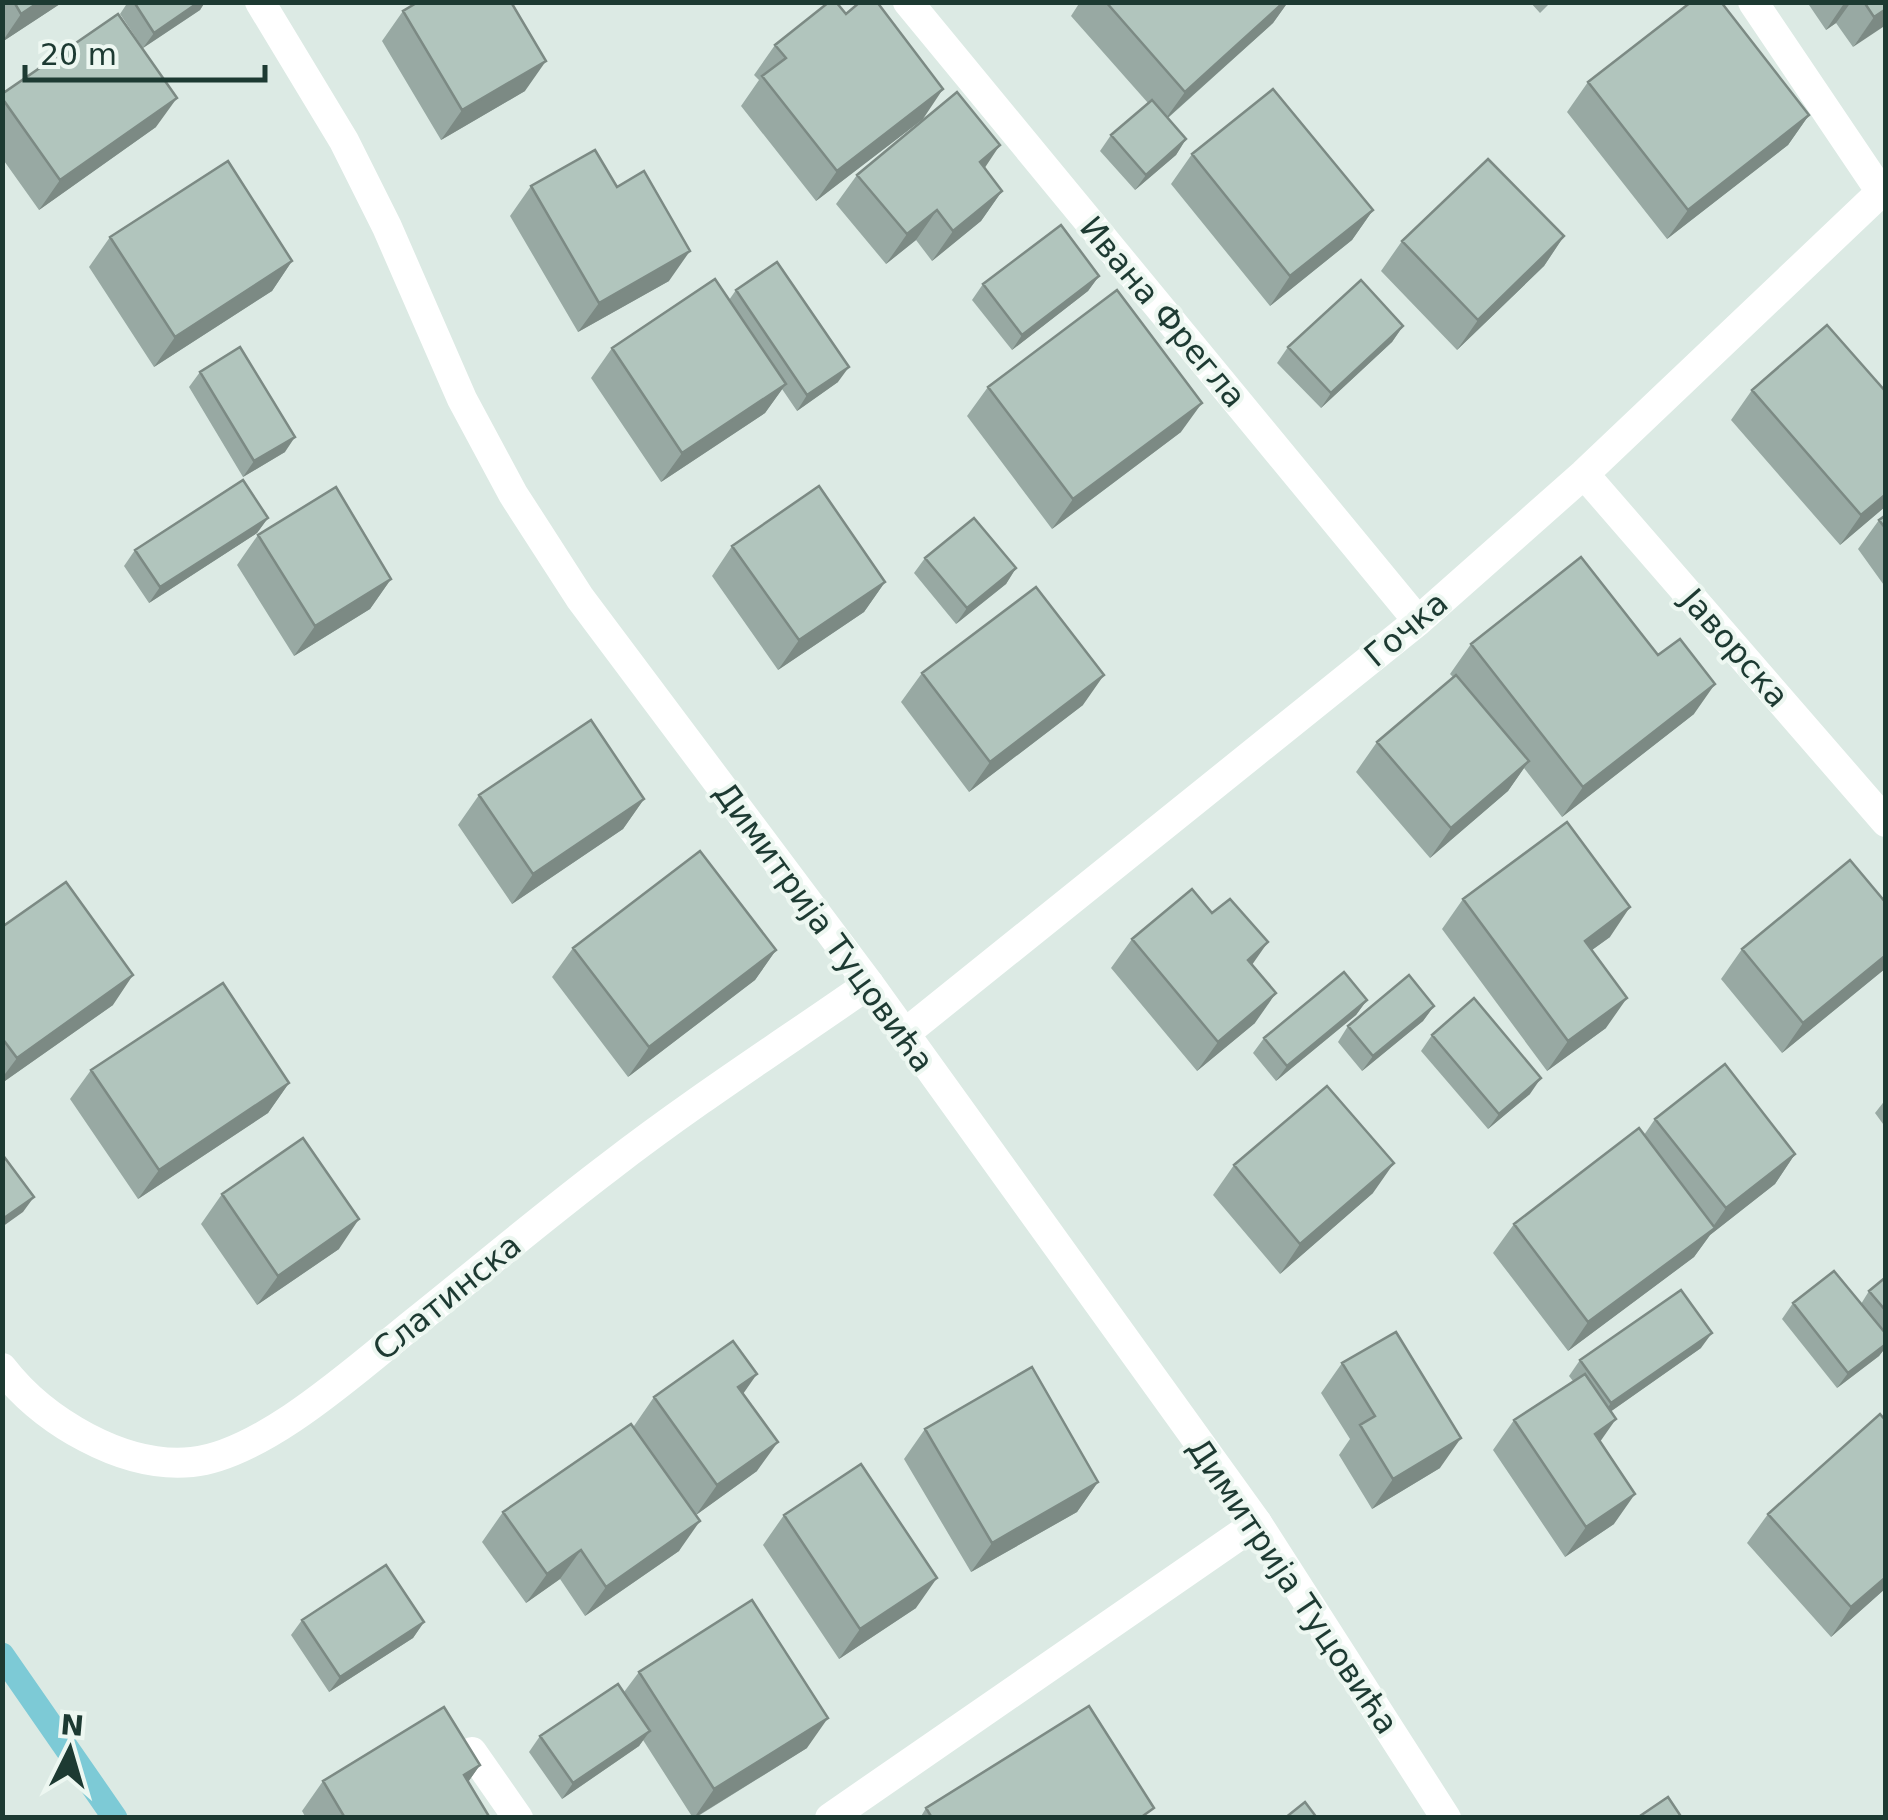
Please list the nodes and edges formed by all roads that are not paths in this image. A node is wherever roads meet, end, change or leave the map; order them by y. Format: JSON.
{"nodes":[{"id":1,"x":260,"y":2,"type":"edge"},
{"id":2,"x":908,"y":2,"type":"edge"},
{"id":3,"x":1753,"y":2,"type":"edge"},
{"id":4,"x":1584,"y":474,"type":"junction"},
{"id":5,"x":1418,"y":621,"type":"junction"},
{"id":6,"x":1886,"y":822,"type":"edge"},
{"id":7,"x":869,"y":984,"type":"junction"},
{"id":8,"x":903,"y":1035,"type":"junction"},
{"id":9,"x":2,"y":1368,"type":"edge"},
{"id":10,"x":1257,"y":1523,"type":"junction"},
{"id":11,"x":472,"y":1752,"type":"edge"},
{"id":12,"x":518,"y":1818,"type":"edge"},
{"id":13,"x":830,"y":1818,"type":"edge"},
{"id":14,"x":1446,"y":1818,"type":"edge"}],
"edges":[{"from":1,"to":7,"type":"street","name":"Димитрија Туцовића"},
{"from":2,"to":5,"type":"street","name":"Ивана Фрегла"},
{"from":3,"to":4,"type":"street","name":"Гочка"},
{"from":4,"to":5,"type":"street","name":"Гочка"},
{"from":4,"to":6,"type":"street","name":"Јаворска"},
{"from":5,"to":8,"type":"street","name":"Гочка"},
{"from":7,"to":8,"type":"street","name":"Димитрија Туцовића"},
{"from":7,"to":9,"type":"street","name":"Слатинска"},
{"from":8,"to":10,"type":"street","name":"Димитрија Туцовића"},
{"from":10,"to":13,"type":"street"},
{"from":10,"to":14,"type":"street","name":"Димитрија Туцовића"},
{"from":11,"to":12,"type":"street"}]}
